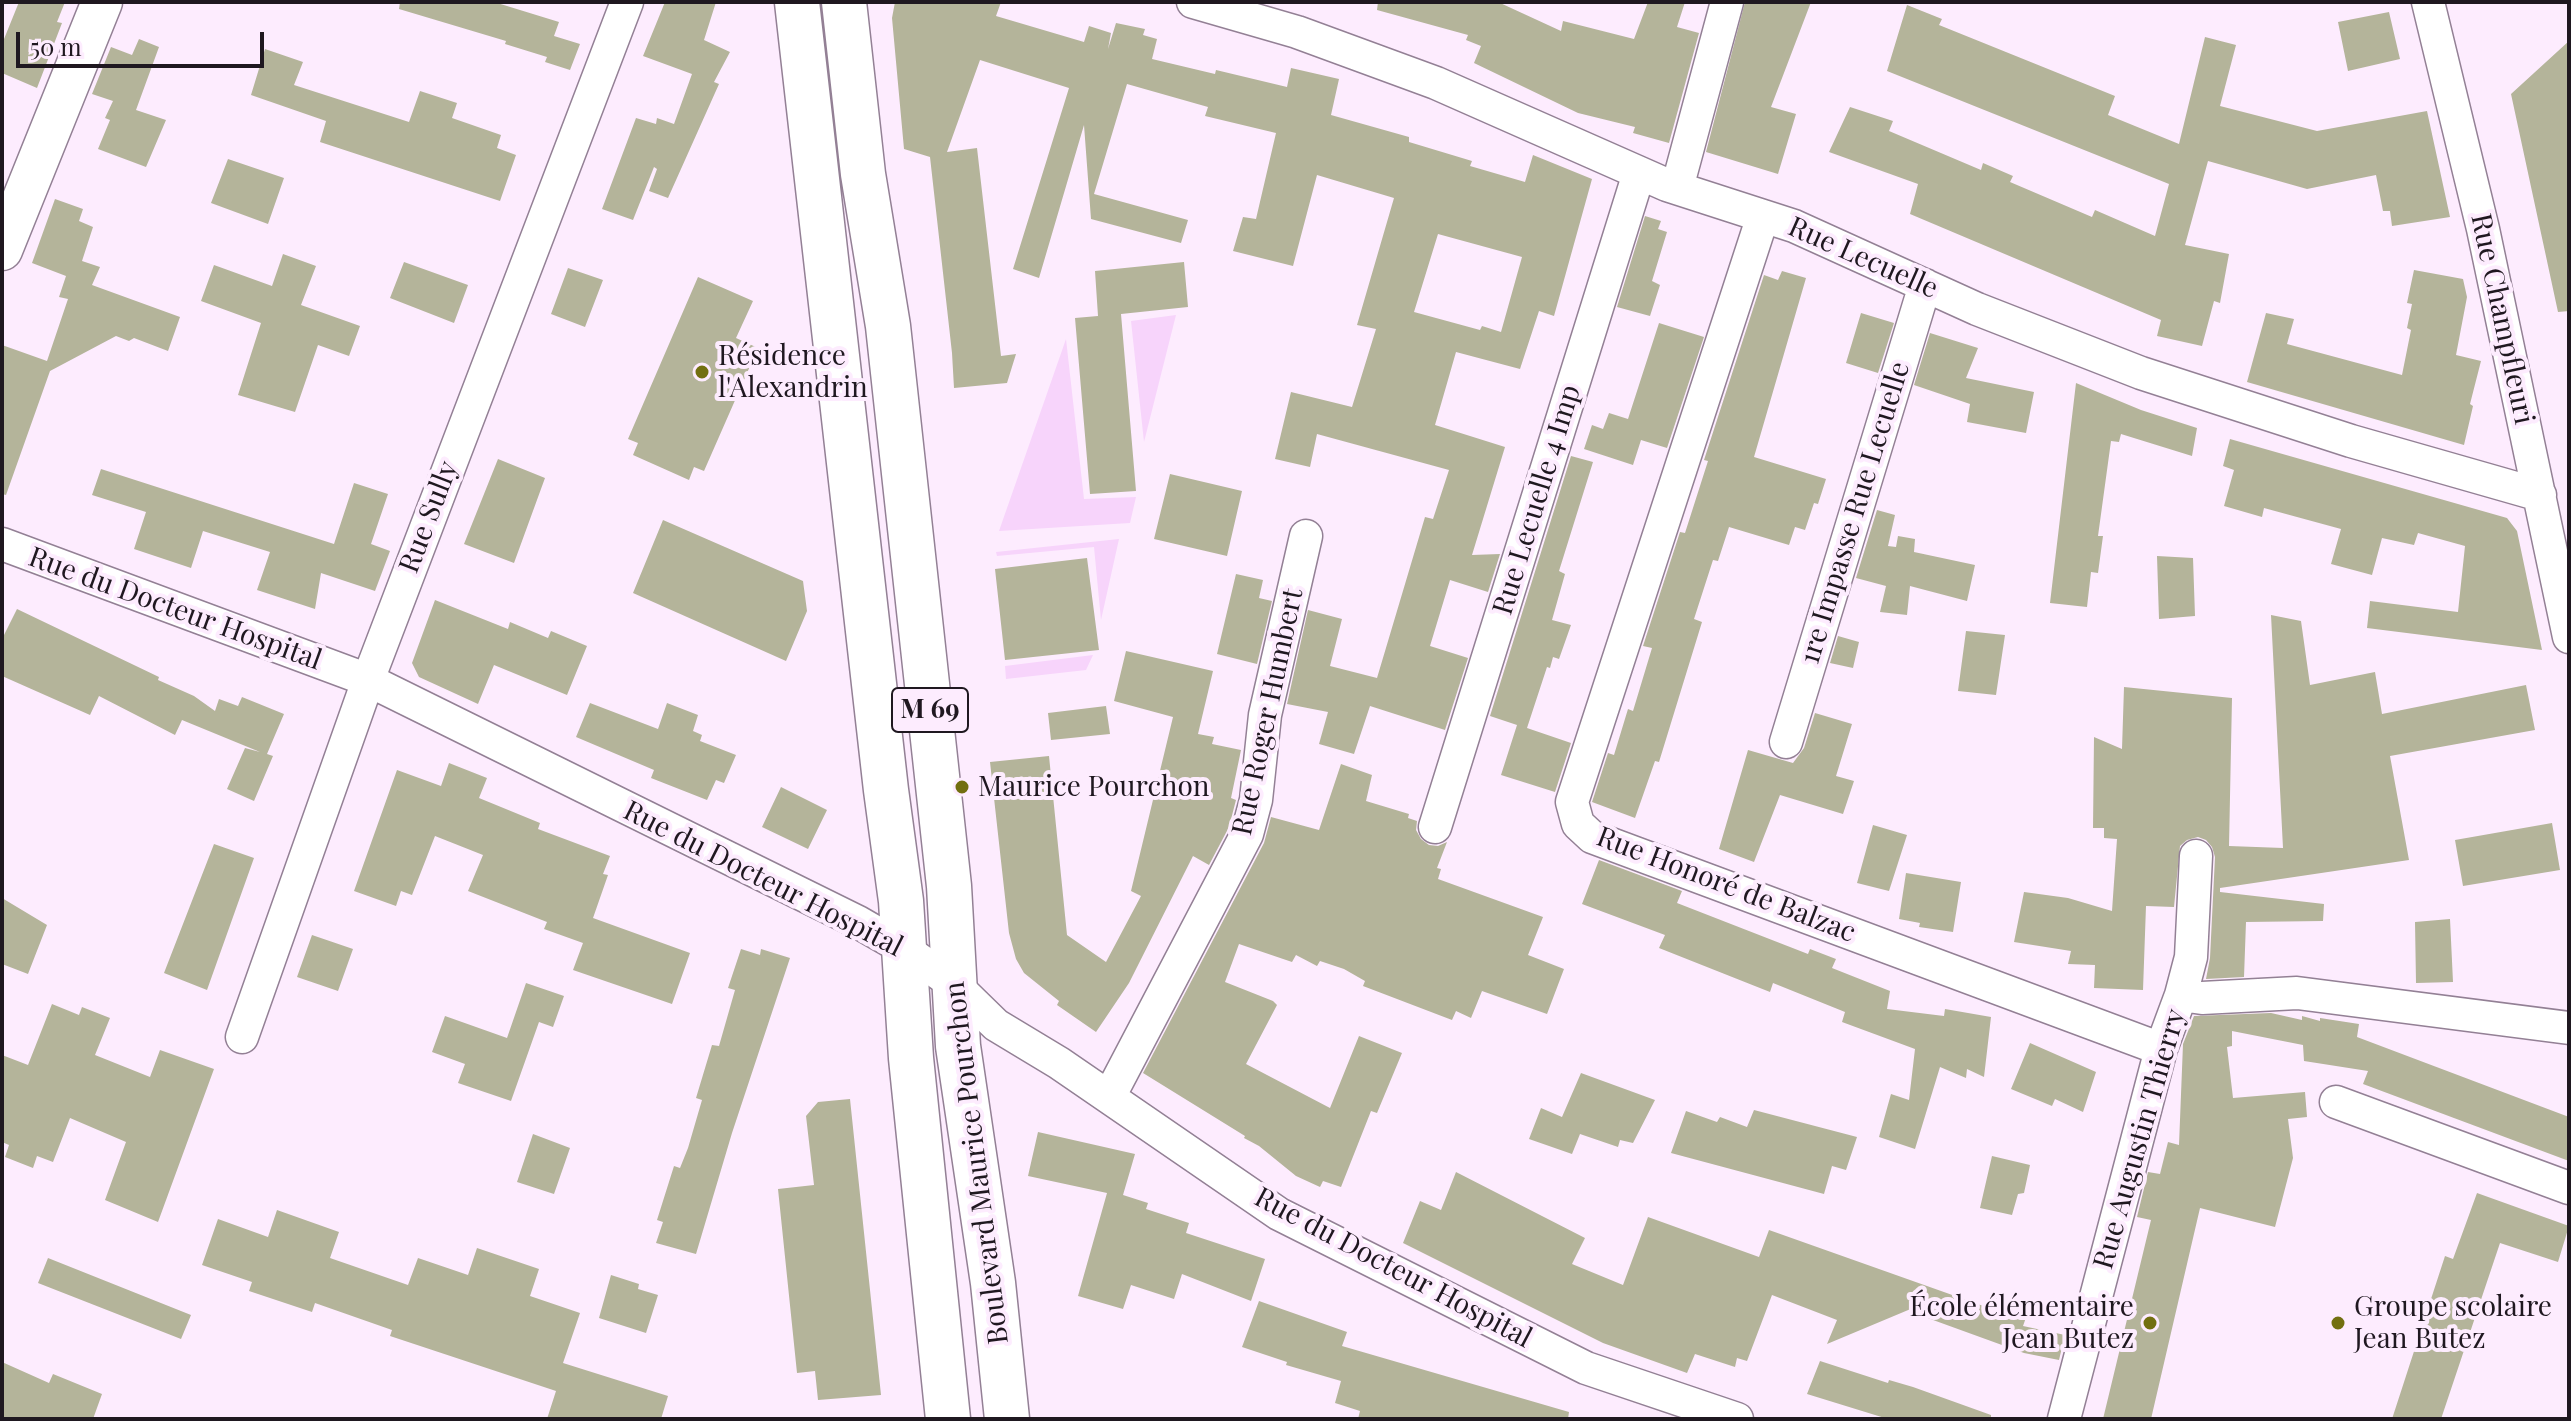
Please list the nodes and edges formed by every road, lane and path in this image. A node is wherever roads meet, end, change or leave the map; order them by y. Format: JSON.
{"nodes":[{"id":1,"x":102,"y":2,"type":"edge"},
{"id":2,"x":627,"y":2,"type":"edge"},
{"id":3,"x":797,"y":2,"type":"edge"},
{"id":4,"x":844,"y":2,"type":"edge"},
{"id":5,"x":1193,"y":2,"type":"edge"},
{"id":6,"x":1727,"y":2,"type":"edge"},
{"id":7,"x":2428,"y":2,"type":"edge"},
{"id":8,"x":1639,"y":173,"type":"junction"},
{"id":9,"x":14,"y":184,"type":"edge"},
{"id":10,"x":1677,"y":188,"type":"junction"},
{"id":11,"x":1763,"y":216,"type":"junction"},
{"id":12,"x":2,"y":250,"type":"edge"},
{"id":13,"x":1925,"y":285,"type":"junction"},
{"id":14,"x":2540,"y":495,"type":"junction"},
{"id":15,"x":1306,"y":536,"type":"dead end"},
{"id":16,"x":2,"y":544,"type":"edge"},
{"id":17,"x":2569,"y":637,"type":"edge"},
{"id":18,"x":368,"y":680,"type":"junction"},
{"id":19,"x":1786,"y":742,"type":"dead end"},
{"id":20,"x":1435,"y":827,"type":"dead end"},
{"id":21,"x":2196,"y":856,"type":"dead end"},
{"id":22,"x":903,"y":948,"type":"junction"},
{"id":23,"x":955,"y":985,"type":"junction"},
{"id":24,"x":2181,"y":995,"type":"junction"},
{"id":25,"x":2569,"y":1028,"type":"edge"},
{"id":26,"x":242,"y":1037,"type":"dead end"},
{"id":27,"x":2161,"y":1049,"type":"junction"},
{"id":28,"x":1109,"y":1097,"type":"junction"},
{"id":29,"x":2336,"y":1102,"type":"dead end"},
{"id":30,"x":2569,"y":1188,"type":"edge"},
{"id":31,"x":948,"y":1419,"type":"edge"},
{"id":32,"x":1007,"y":1419,"type":"edge"},
{"id":33,"x":1737,"y":1419,"type":"edge"},
{"id":34,"x":2064,"y":1419,"type":"edge"}],
"edges":[{"from":1,"to":9,"type":"street"},
{"from":2,"to":18,"type":"street","name":"Rue Sully"},
{"from":3,"to":22,"type":"main road","name":"Boulevard Maurice Pourchon","number":"M 69"},
{"from":4,"to":23,"type":"main road","name":"Boulevard Maurice Pourchon","number":"M 69"},
{"from":5,"to":8,"type":"street","name":"Rue Lecuelle"},
{"from":6,"to":10,"type":"street"},
{"from":7,"to":14,"type":"street","name":"Rue Champfleuri"},
{"from":8,"to":10,"type":"street","name":"Rue Lecuelle"},
{"from":8,"to":20,"type":"street","name":"Rue Lecuelle 4 Imp"},
{"from":9,"to":12,"type":"street"},
{"from":10,"to":11,"type":"street","name":"Rue Lecuelle"},
{"from":11,"to":13,"type":"street","name":"Rue Lecuelle"},
{"from":11,"to":27,"type":"street","name":"Rue Honoré de Balzac"},
{"from":13,"to":14,"type":"street","name":"Rue Lecuelle"},
{"from":13,"to":19,"type":"street","name":"1re Impasse Rue Lecuelle"},
{"from":14,"to":17,"type":"street","name":"Rue Champfleuri"},
{"from":15,"to":28,"type":"street","name":"Rue Roger Humbert"},
{"from":16,"to":18,"type":"street","name":"Rue du Docteur Hospital"},
{"from":18,"to":22,"type":"street","name":"Rue du Docteur Hospital"},
{"from":18,"to":26,"type":"street","name":"Rue Sully"},
{"from":21,"to":24,"type":"street","name":"Rue Augustin Thierry"},
{"from":22,"to":23,"type":"street","name":"Rue du Docteur Hospital"},
{"from":22,"to":31,"type":"main road","name":"Boulevard Maurice Pourchon","number":"M 69"},
{"from":23,"to":28,"type":"street","name":"Rue du Docteur Hospital"},
{"from":23,"to":32,"type":"main road","name":"Boulevard Maurice Pourchon","number":"M 69"},
{"from":24,"to":25,"type":"street"},
{"from":24,"to":27,"type":"street","name":"Rue Augustin Thierry"},
{"from":27,"to":34,"type":"street","name":"Rue Augustin Thierry"},
{"from":28,"to":33,"type":"street","name":"Rue du Docteur Hospital"},
{"from":29,"to":30,"type":"street"}]}
